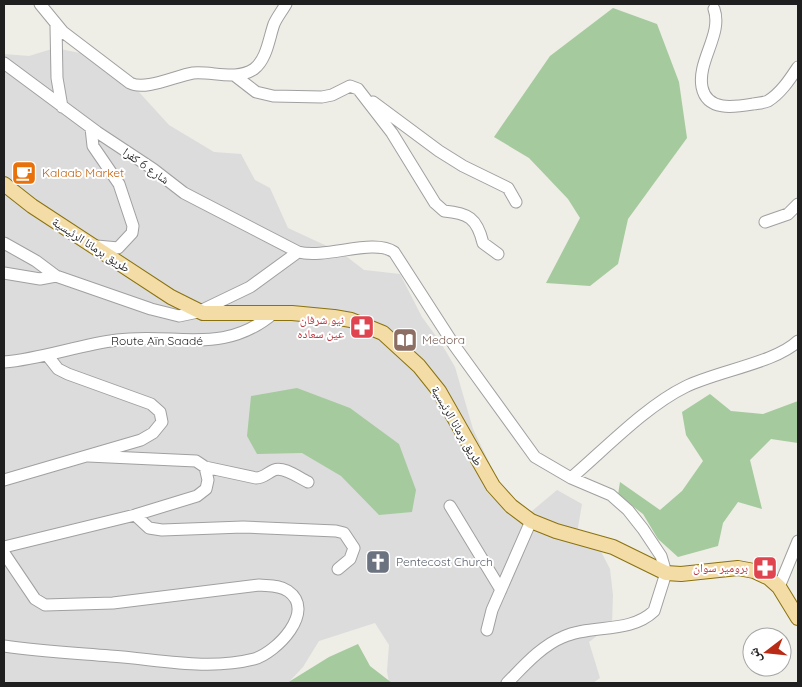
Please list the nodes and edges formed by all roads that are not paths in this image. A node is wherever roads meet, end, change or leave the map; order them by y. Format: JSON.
{"nodes":[{"id":1,"x":40,"y":4,"type":"edge"},
{"id":2,"x":286,"y":4,"type":"edge"},
{"id":3,"x":714,"y":9,"type":"dead end"},
{"id":4,"x":56,"y":26,"type":"junction"},
{"id":5,"x":4,"y":63,"type":"edge"},
{"id":6,"x":798,"y":67,"type":"edge"},
{"id":7,"x":234,"y":75,"type":"junction"},
{"id":8,"x":364,"y":98,"type":"junction"},
{"id":9,"x":62,"y":107,"type":"junction"},
{"id":10,"x":91,"y":128,"type":"junction"},
{"id":11,"x":4,"y":184,"type":"edge"},
{"id":12,"x":516,"y":202,"type":"dead end"},
{"id":13,"x":798,"y":204,"type":"edge"},
{"id":14,"x":765,"y":222,"type":"dead end"},
{"id":15,"x":4,"y":243,"type":"edge"},
{"id":16,"x":95,"y":246,"type":"junction"},
{"id":17,"x":298,"y":252,"type":"junction"},
{"id":18,"x":498,"y":254,"type":"dead end"},
{"id":19,"x":4,"y":273,"type":"edge"},
{"id":20,"x":56,"y":276,"type":"junction"},
{"id":21,"x":198,"y":312,"type":"junction"},
{"id":22,"x":275,"y":312,"type":"junction"},
{"id":23,"x":798,"y":341,"type":"edge"},
{"id":24,"x":47,"y":356,"type":"junction"},
{"id":25,"x":4,"y":362,"type":"edge"},
{"id":26,"x":88,"y":456,"type":"junction"},
{"id":27,"x":205,"y":467,"type":"junction"},
{"id":28,"x":570,"y":478,"type":"junction"},
{"id":29,"x":4,"y":480,"type":"edge"},
{"id":30,"x":308,"y":482,"type":"dead end"},
{"id":31,"x":450,"y":506,"type":"dead end"},
{"id":32,"x":135,"y":515,"type":"junction"},
{"id":33,"x":531,"y":521,"type":"junction"},
{"id":34,"x":798,"y":541,"type":"edge"},
{"id":35,"x":4,"y":547,"type":"edge"},
{"id":36,"x":4,"y":553,"type":"edge"},
{"id":37,"x":338,"y":570,"type":"dead end"},
{"id":38,"x":666,"y":573,"type":"junction"},
{"id":39,"x":779,"y":588,"type":"junction"},
{"id":40,"x":501,"y":590,"type":"junction"},
{"id":41,"x":798,"y":618,"type":"edge"},
{"id":42,"x":487,"y":630,"type":"dead end"},
{"id":43,"x":4,"y":646,"type":"edge"},
{"id":44,"x":507,"y":683,"type":"edge"}],
"edges":[{"from":1,"to":4,"type":"street"},
{"from":2,"to":7,"type":"street"},
{"from":3,"to":6,"type":"street"},
{"from":4,"to":7,"type":"street"},
{"from":4,"to":9,"type":"street"},
{"from":5,"to":9,"type":"street","name":"شارع 6 كفرا"},
{"from":7,"to":8,"type":"street"},
{"from":8,"to":12,"type":"street"},
{"from":8,"to":18,"type":"street"},
{"from":9,"to":10,"type":"street","name":"شارع 6 كفرا"},
{"from":10,"to":16,"type":"street"},
{"from":10,"to":17,"type":"street","name":"شارع 6 كفرا"},
{"from":11,"to":16,"type":"main road","name":"طريق برمانا الرئيسية"},
{"from":13,"to":14,"type":"street"},
{"from":15,"to":20,"type":"street"},
{"from":16,"to":21,"type":"main road","name":"طريق برمانا الرئيسية"},
{"from":17,"to":21,"type":"street"},
{"from":17,"to":28,"type":"street"},
{"from":19,"to":20,"type":"street"},
{"from":20,"to":21,"type":"street"},
{"from":21,"to":22,"type":"main road","name":"طريق برمانا الرئيسية"},
{"from":22,"to":24,"type":"street","name":"Route Aïn Saadé"},
{"from":22,"to":33,"type":"main road","name":"طريق برمانا الرئيسية"},
{"from":23,"to":28,"type":"street"},
{"from":24,"to":25,"type":"street","name":"Route Aïn Saadé"},
{"from":24,"to":26,"type":"street"},
{"from":26,"to":27,"type":"street"},
{"from":26,"to":29,"type":"street"},
{"from":27,"to":30,"type":"street"},
{"from":27,"to":32,"type":"street"},
{"from":28,"to":38,"type":"street"},
{"from":31,"to":40,"type":"street"},
{"from":32,"to":35,"type":"street"},
{"from":32,"to":37,"type":"street"},
{"from":33,"to":38,"type":"main road","name":"طريق برمانا الرئيسية"},
{"from":33,"to":40,"type":"street"},
{"from":34,"to":39,"type":"street"},
{"from":36,"to":43,"type":"street"},
{"from":38,"to":39,"type":"main road","name":"طريق برمانا الرئيسية"},
{"from":38,"to":44,"type":"street"},
{"from":39,"to":41,"type":"main road","name":"طريق برمانا الرئيسية"},
{"from":40,"to":42,"type":"street"}]}
